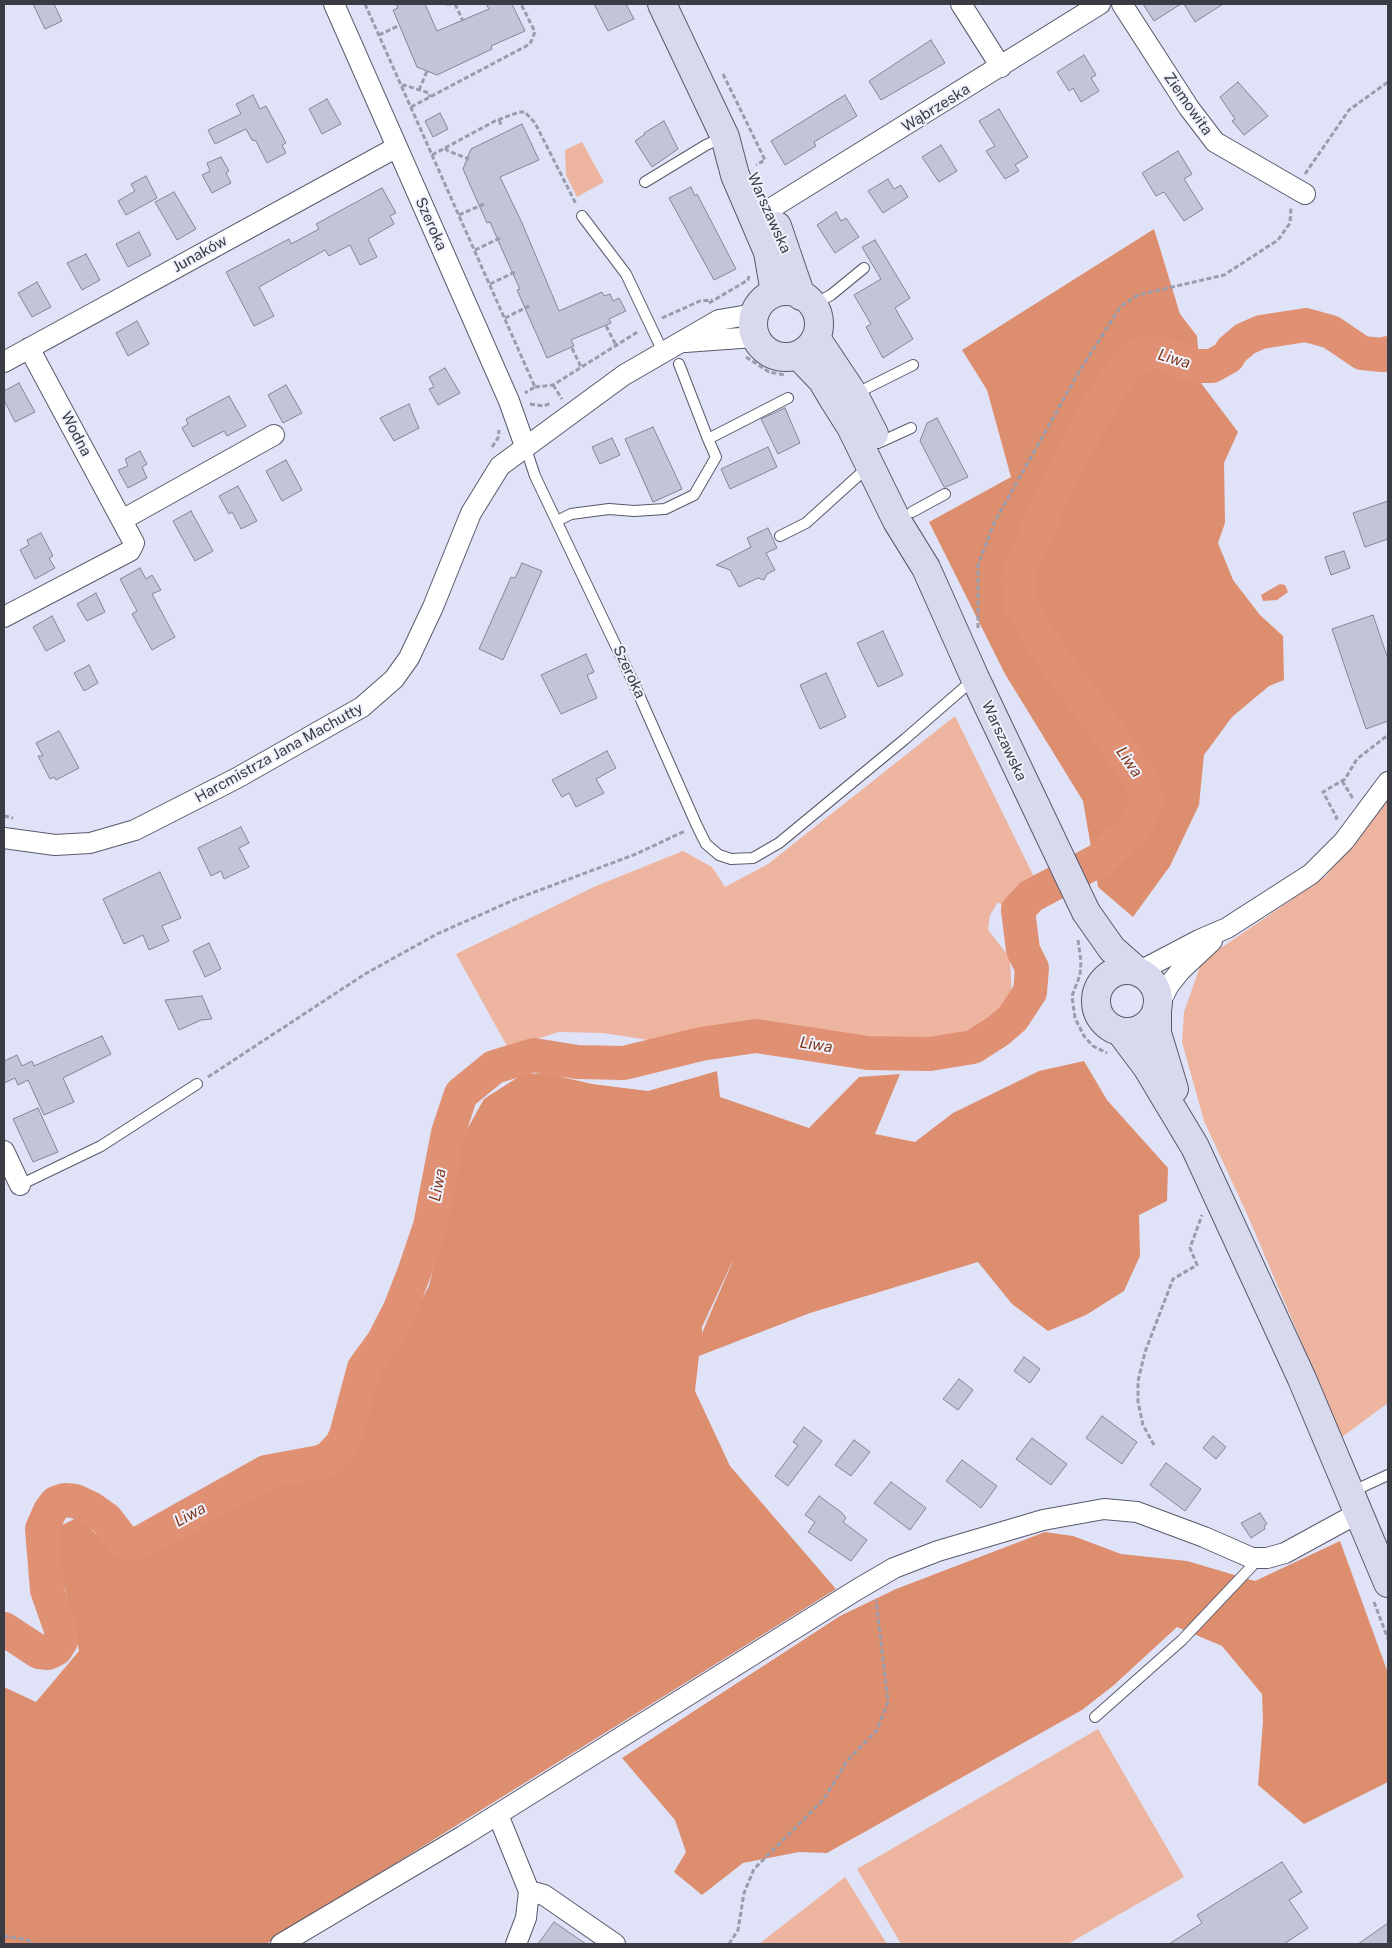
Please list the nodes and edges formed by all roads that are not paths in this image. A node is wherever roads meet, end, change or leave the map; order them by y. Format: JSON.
{"nodes":[{"id":1,"x":334,"y":4,"type":"edge"},
{"id":2,"x":662,"y":4,"type":"edge"},
{"id":3,"x":961,"y":4,"type":"edge"},
{"id":4,"x":1100,"y":4,"type":"edge"},
{"id":5,"x":1122,"y":4,"type":"edge"},
{"id":6,"x":1001,"y":67,"type":"junction"},
{"id":7,"x":725,"y":137,"type":"junction"},
{"id":8,"x":397,"y":147,"type":"junction"},
{"id":9,"x":644,"y":182,"type":"dead end"},
{"id":10,"x":1301,"y":191,"type":"road end"},
{"id":11,"x":770,"y":209,"type":"junction"},
{"id":12,"x":582,"y":216,"type":"road end"},
{"id":13,"x":864,"y":268,"type":"dead end"},
{"id":14,"x":796,"y":298,"type":"junction"},
{"id":15,"x":751,"y":335,"type":"junction"},
{"id":16,"x":30,"y":348,"type":"junction"},
{"id":17,"x":663,"y":352,"type":"junction"},
{"id":18,"x":802,"y":357,"type":"junction"},
{"id":19,"x":4,"y":362,"type":"edge"},
{"id":20,"x":679,"y":364,"type":"dead end"},
{"id":21,"x":913,"y":365,"type":"dead end"},
{"id":22,"x":854,"y":394,"type":"junction"},
{"id":23,"x":788,"y":398,"type":"dead end"},
{"id":24,"x":911,"y":428,"type":"dead end"},
{"id":25,"x":274,"y":435,"type":"dead end"},
{"id":26,"x":708,"y":439,"type":"junction"},
{"id":27,"x":878,"y":443,"type":"junction"},
{"id":28,"x":525,"y":446,"type":"junction"},
{"id":29,"x":871,"y":469,"type":"junction"},
{"id":30,"x":945,"y":494,"type":"dead end"},
{"id":31,"x":912,"y":512,"type":"junction"},
{"id":32,"x":122,"y":520,"type":"junction"},
{"id":33,"x":557,"y":521,"type":"junction"},
{"id":34,"x":780,"y":536,"type":"dead end"},
{"id":35,"x":926,"y":568,"type":"junction"},
{"id":36,"x":4,"y":617,"type":"edge"},
{"id":37,"x":975,"y":678,"type":"junction"},
{"id":38,"x":1388,"y":782,"type":"edge"},
{"id":39,"x":4,"y":838,"type":"edge"},
{"id":40,"x":1086,"y":912,"type":"junction"},
{"id":41,"x":1227,"y":928,"type":"junction"},
{"id":42,"x":1138,"y":972,"type":"junction"},
{"id":43,"x":1101,"y":985,"type":"junction"},
{"id":44,"x":1158,"y":1008,"type":"junction"},
{"id":45,"x":1117,"y":1044,"type":"junction"},
{"id":46,"x":197,"y":1084,"type":"road end"},
{"id":47,"x":1195,"y":1147,"type":"junction"},
{"id":48,"x":4,"y":1151,"type":"edge"},
{"id":49,"x":20,"y":1185,"type":"joint"},
{"id":50,"x":1388,"y":1475,"type":"edge"},
{"id":51,"x":1355,"y":1502,"type":"junction"},
{"id":52,"x":1252,"y":1558,"type":"junction"},
{"id":53,"x":1380,"y":1588,"type":"edge"},
{"id":54,"x":1095,"y":1717,"type":"dead end"},
{"id":55,"x":498,"y":1815,"type":"junction"},
{"id":56,"x":529,"y":1891,"type":"junction"},
{"id":57,"x":281,"y":1944,"type":"edge"},
{"id":58,"x":516,"y":1944,"type":"edge"},
{"id":59,"x":615,"y":1944,"type":"edge"}],
"edges":[{"from":1,"to":8,"type":"street","name":"Szeroka"},
{"from":2,"to":7,"type":"main road","name":"Warszawska"},
{"from":3,"to":6,"type":"street"},
{"from":4,"to":6,"type":"street","name":"Wąbrzeska"},
{"from":5,"to":10,"type":"street","name":"Ziemowita"},
{"from":6,"to":11,"type":"street","name":"Wąbrzeska"},
{"from":7,"to":9,"type":"lane"},
{"from":7,"to":11,"type":"main road","name":"Warszawska"},
{"from":7,"to":14,"type":"main road","name":"Warszawska"},
{"from":8,"to":16,"type":"street","name":"Junaków"},
{"from":8,"to":28,"type":"street","name":"Szeroka"},
{"from":11,"to":14,"type":"main road","name":"Warszawska"},
{"from":12,"to":17,"type":"lane"},
{"from":13,"to":14,"type":"lane"},
{"from":14,"to":15,"type":"main road"},
{"from":14,"to":18,"type":"main road"},
{"from":15,"to":17,"type":"street","name":"Harcmistrza Jana Machutty"},
{"from":15,"to":18,"type":"main road"},
{"from":16,"to":19,"type":"street","name":"Junaków"},
{"from":16,"to":32,"type":"street","name":"Wodna"},
{"from":17,"to":28,"type":"street","name":"Harcmistrza Jana Machutty"},
{"from":18,"to":22,"type":"main road","name":"Warszawska"},
{"from":18,"to":29,"type":"main road","name":"Warszawska"},
{"from":20,"to":26,"type":"lane"},
{"from":21,"to":22,"type":"lane"},
{"from":22,"to":27,"type":"main road","name":"Warszawska"},
{"from":23,"to":26,"type":"lane"},
{"from":24,"to":27,"type":"lane"},
{"from":25,"to":32,"type":"street"},
{"from":26,"to":33,"type":"lane"},
{"from":27,"to":31,"type":"main road","name":"Warszawska"},
{"from":28,"to":33,"type":"lane","name":"Szeroka"},
{"from":28,"to":39,"type":"street","name":"Harcmistrza Jana Machutty"},
{"from":29,"to":34,"type":"lane"},
{"from":29,"to":35,"type":"main road","name":"Warszawska"},
{"from":30,"to":31,"type":"lane"},
{"from":31,"to":35,"type":"main road","name":"Warszawska"},
{"from":32,"to":36,"type":"street","name":"Wodna"},
{"from":33,"to":37,"type":"lane","name":"Szeroka"},
{"from":35,"to":37,"type":"main road","name":"Warszawska"},
{"from":37,"to":40,"type":"main road","name":"Warszawska"},
{"from":38,"to":41,"type":"street"},
{"from":40,"to":42,"type":"main road"},
{"from":40,"to":43,"type":"main road"},
{"from":41,"to":42,"type":"street"},
{"from":41,"to":44,"type":"street"},
{"from":42,"to":43,"type":"main road"},
{"from":42,"to":44,"type":"main road"},
{"from":43,"to":45,"type":"main road"},
{"from":44,"to":45,"type":"main road"},
{"from":44,"to":47,"type":"main road"},
{"from":45,"to":47,"type":"main road"},
{"from":46,"to":49,"type":"lane"},
{"from":47,"to":51,"type":"main road"},
{"from":48,"to":49,"type":"street"},
{"from":50,"to":51,"type":"lane"},
{"from":51,"to":52,"type":"street"},
{"from":51,"to":53,"type":"main road"},
{"from":52,"to":54,"type":"lane"},
{"from":52,"to":55,"type":"street"},
{"from":55,"to":56,"type":"street"},
{"from":55,"to":57,"type":"street"},
{"from":56,"to":58,"type":"street"},
{"from":56,"to":59,"type":"street"}]}
